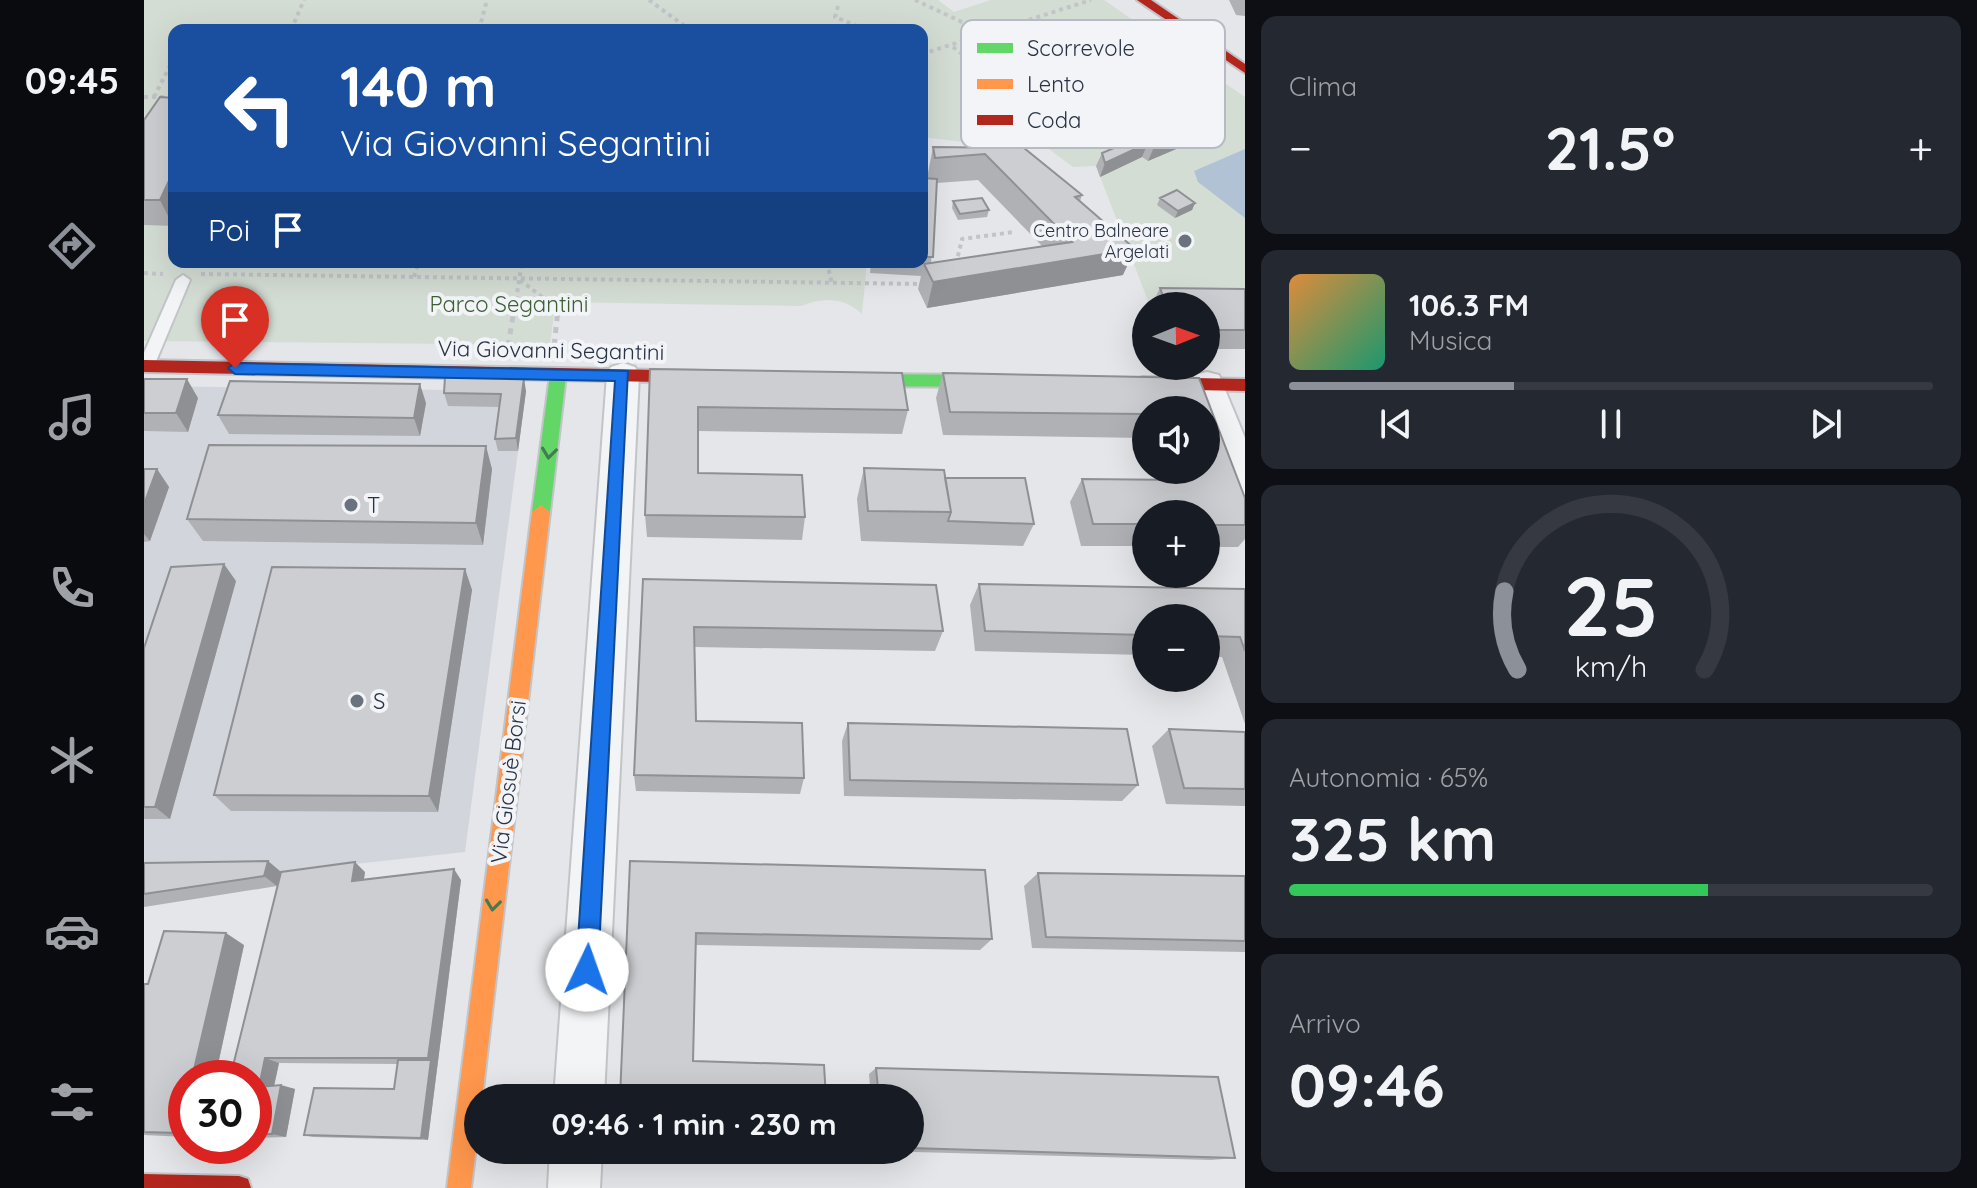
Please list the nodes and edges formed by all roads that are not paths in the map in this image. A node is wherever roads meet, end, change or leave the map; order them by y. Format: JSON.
{"nodes":[{"id":1,"x":1143,"y":0,"type":"edge"},
{"id":2,"x":1173,"y":20,"type":"edge"},
{"id":3,"x":1225,"y":55,"type":"edge"},
{"id":4,"x":1245,"y":69,"type":"edge"},
{"id":5,"x":180,"y":276,"type":"road end"},
{"id":6,"x":145,"y":366,"type":"edge"},
{"id":7,"x":558,"y":375,"type":"junction"},
{"id":8,"x":623,"y":375,"type":"junction"},
{"id":9,"x":726,"y":378,"type":"edge"},
{"id":10,"x":816,"y":380,"type":"edge"},
{"id":11,"x":1017,"y":382,"type":"edge"},
{"id":12,"x":1117,"y":383,"type":"edge"},
{"id":13,"x":1207,"y":384,"type":"junction"},
{"id":14,"x":1245,"y":385,"type":"edge"},
{"id":15,"x":1245,"y":482,"type":"edge"},
{"id":16,"x":580,"y":1084,"type":"edge"},
{"id":17,"x":575,"y":1164,"type":"edge"},
{"id":18,"x":144,"y":1186,"type":"edge"},
{"id":19,"x":239,"y":1188,"type":"edge"},
{"id":20,"x":459,"y":1188,"type":"edge"},
{"id":21,"x":574,"y":1188,"type":"edge"}],
"edges":[{"from":1,"to":2,"type":"street"},
{"from":3,"to":4,"type":"street"},
{"from":5,"to":6,"type":"lane"},
{"from":6,"to":7,"type":"street","name":"Via Giovanni Segantini"},
{"from":7,"to":8,"type":"street","name":"Via Giovanni Segantini"},
{"from":7,"to":20,"type":"street","name":"Via Giosuè Borsi","one_way":true},
{"from":8,"to":9,"type":"street","name":"Via Giovanni Segantini"},
{"from":8,"to":16,"type":"street"},
{"from":10,"to":11,"type":"street"},
{"from":12,"to":13,"type":"street"},
{"from":13,"to":14,"type":"street"},
{"from":13,"to":15,"type":"street"},
{"from":17,"to":21,"type":"street"},
{"from":18,"to":19,"type":"street"}]}
